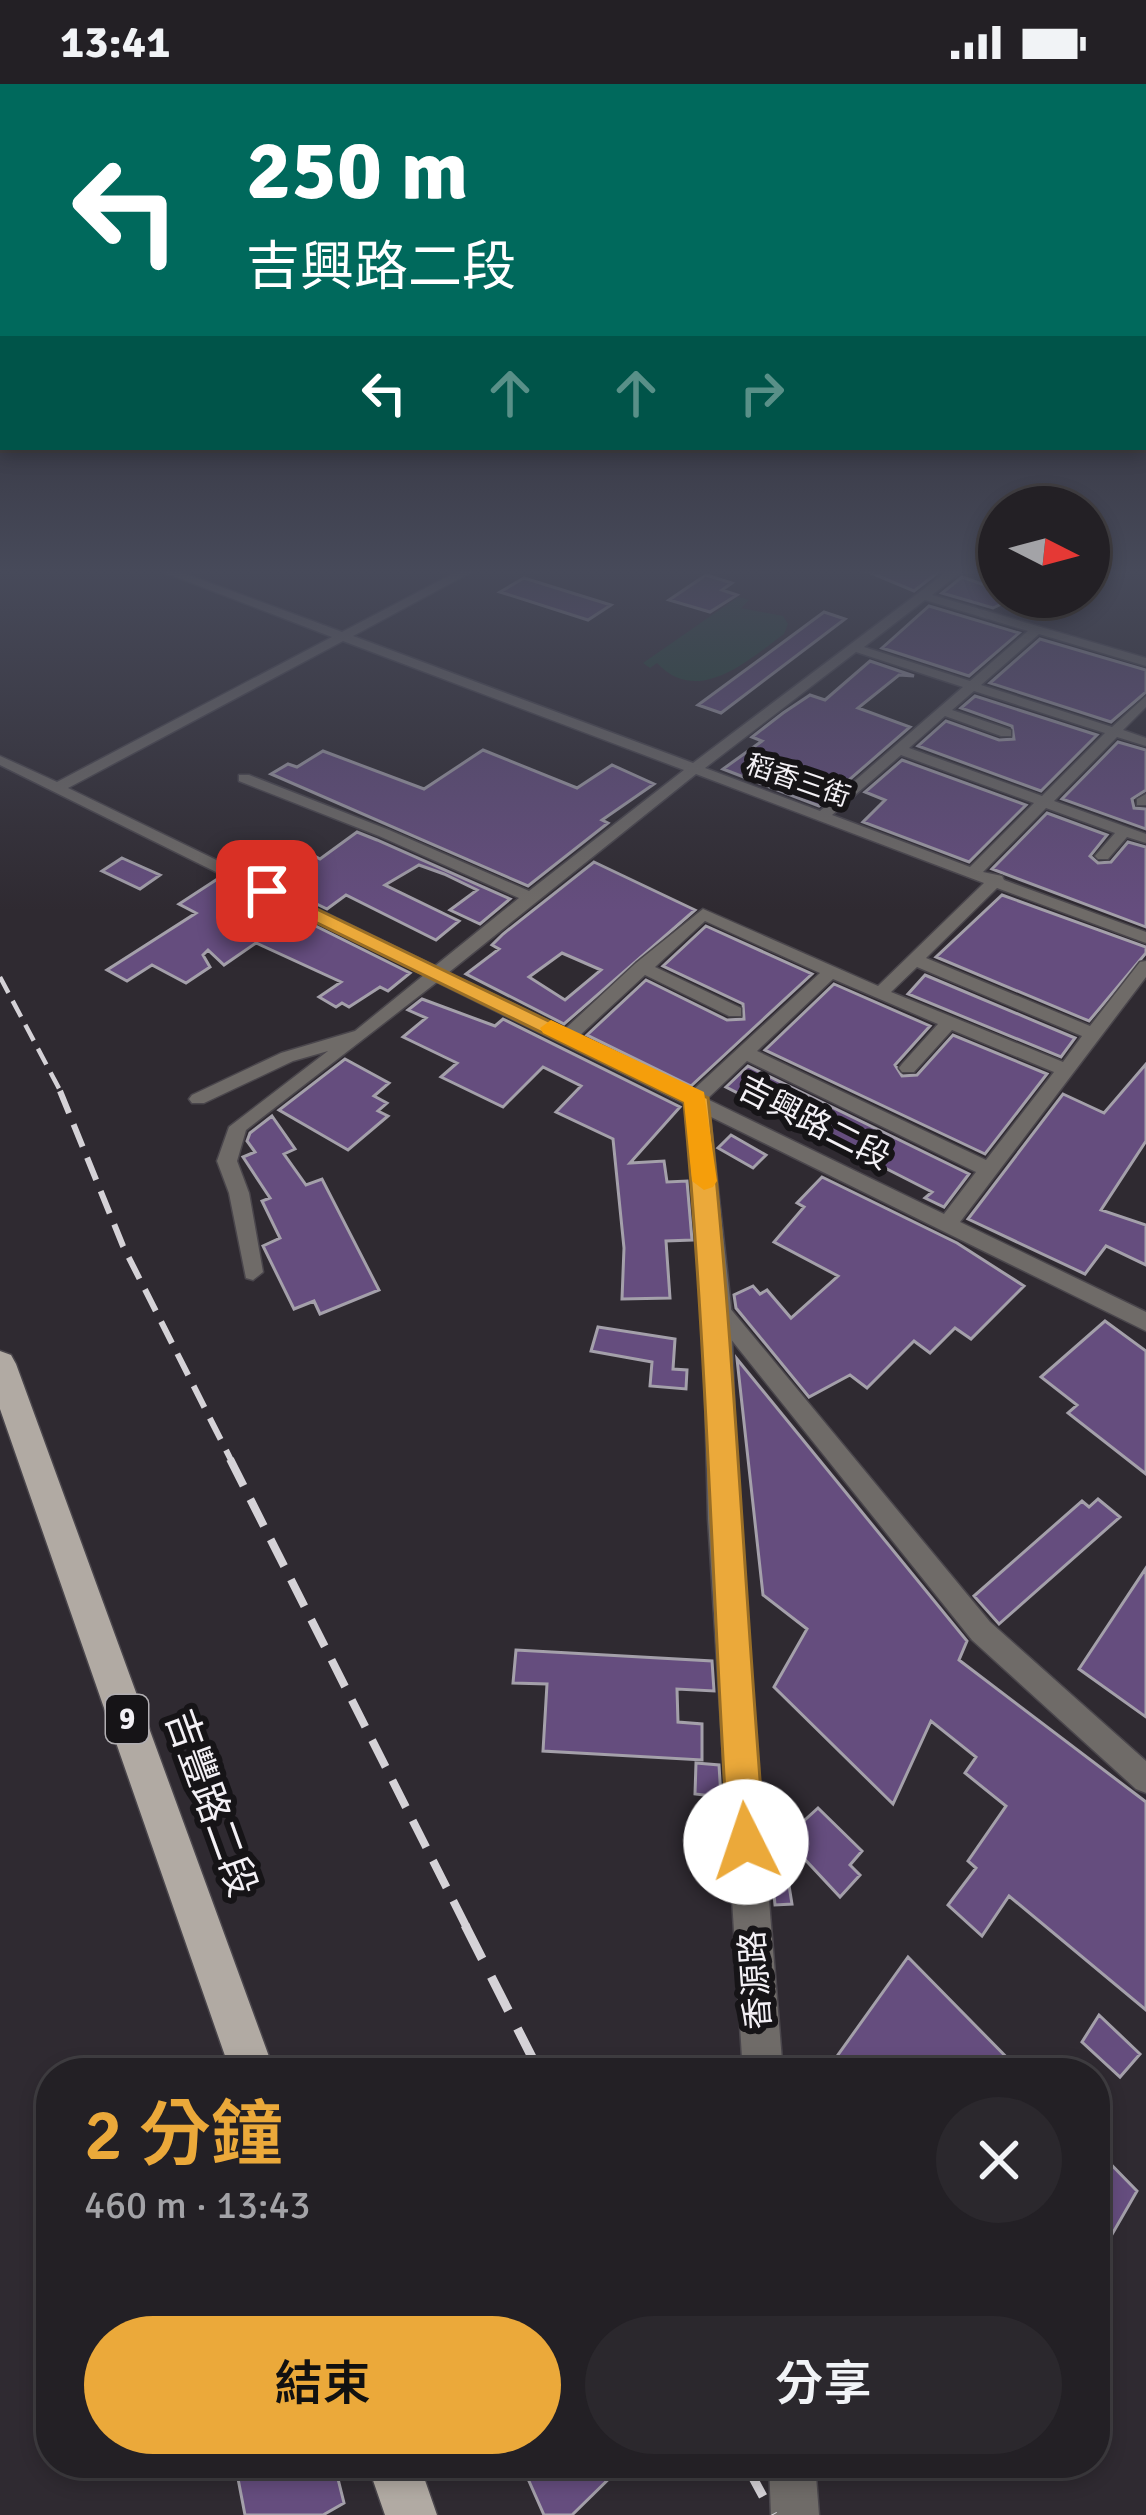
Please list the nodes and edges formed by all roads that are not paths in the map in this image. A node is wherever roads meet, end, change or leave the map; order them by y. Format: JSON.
{"nodes":[{"id":1,"x":257,"y":683,"type":"edge"},
{"id":2,"x":465,"y":683,"type":"edge"},
{"id":3,"x":807,"y":683,"type":"edge"},
{"id":4,"x":965,"y":683,"type":"edge"},
{"id":5,"x":970,"y":685,"type":"junction"},
{"id":6,"x":1146,"y":700,"type":"edge"},
{"id":7,"x":937,"y":715,"type":"junction"},
{"id":8,"x":1006,"y":733,"type":"dead end"},
{"id":9,"x":1117,"y":733,"type":"junction"},
{"id":10,"x":1146,"y":742,"type":"edge"},
{"id":11,"x":900,"y":750,"type":"junction"},
{"id":12,"x":0,"y":760,"type":"edge"},
{"id":13,"x":694,"y":770,"type":"junction"},
{"id":14,"x":244,"y":778,"type":"dead end"},
{"id":15,"x":58,"y":787,"type":"junction"},
{"id":16,"x":1044,"y":803,"type":"junction"},
{"id":17,"x":824,"y":815,"type":"junction"},
{"id":18,"x":1125,"y":831,"type":"junction"},
{"id":19,"x":1146,"y":838,"type":"edge"},
{"id":20,"x":1103,"y":856,"type":"dead end"},
{"id":21,"x":975,"y":871,"type":"junction"},
{"id":22,"x":997,"y":879,"type":"junction"},
{"id":23,"x":529,"y":897,"type":"junction"},
{"id":24,"x":1146,"y":938,"type":"edge"},
{"id":25,"x":913,"y":959,"type":"junction"},
{"id":26,"x":1146,"y":966,"type":"edge"},
{"id":27,"x":642,"y":967,"type":"junction"},
{"id":28,"x":831,"y":972,"type":"junction"},
{"id":29,"x":440,"y":973,"type":"junction"},
{"id":30,"x":880,"y":994,"type":"junction"},
{"id":31,"x":735,"y":1012,"type":"dead end"},
{"id":32,"x":950,"y":1022,"type":"junction"},
{"id":33,"x":1093,"y":1034,"type":"junction"},
{"id":34,"x":361,"y":1035,"type":"junction"},
{"id":35,"x":568,"y":1036,"type":"junction"},
{"id":36,"x":745,"y":1053,"type":"junction"},
{"id":37,"x":908,"y":1068,"type":"dead end"},
{"id":38,"x":1064,"y":1069,"type":"junction"},
{"id":39,"x":696,"y":1098,"type":"junction"},
{"id":40,"x":198,"y":1099,"type":"dead end"},
{"id":41,"x":992,"y":1171,"type":"junction"},
{"id":42,"x":947,"y":1224,"type":"junction"},
{"id":43,"x":253,"y":1272,"type":"dead end"},
{"id":44,"x":717,"y":1306,"type":"junction"},
{"id":45,"x":1146,"y":1322,"type":"edge"},
{"id":46,"x":0,"y":1364,"type":"edge"},
{"id":47,"x":1146,"y":1779,"type":"edge"},
{"id":48,"x":249,"y":2058,"type":"edge"},
{"id":49,"x":762,"y":2058,"type":"edge"},
{"id":50,"x":398,"y":2478,"type":"edge"},
{"id":51,"x":793,"y":2478,"type":"edge"},
{"id":52,"x":412,"y":2515,"type":"edge"},
{"id":53,"x":796,"y":2515,"type":"edge"}],
"edges":[{"from":1,"to":15,"type":"street"},
{"from":2,"to":13,"type":"street","name":"稻香三街"},
{"from":3,"to":13,"type":"street"},
{"from":4,"to":5,"type":"street"},
{"from":5,"to":7,"type":"street"},
{"from":5,"to":9,"type":"street"},
{"from":6,"to":9,"type":"street"},
{"from":7,"to":8,"type":"street"},
{"from":7,"to":11,"type":"street"},
{"from":9,"to":10,"type":"street"},
{"from":9,"to":16,"type":"street"},
{"from":11,"to":16,"type":"street"},
{"from":11,"to":17,"type":"street"},
{"from":12,"to":15,"type":"street","name":"吉興路二段"},
{"from":13,"to":17,"type":"street","name":"稻香三街"},
{"from":13,"to":23,"type":"street"},
{"from":14,"to":23,"type":"street"},
{"from":15,"to":29,"type":"street","name":"吉興路二段"},
{"from":16,"to":18,"type":"street"},
{"from":16,"to":21,"type":"street"},
{"from":17,"to":21,"type":"street","name":"稻香三街"},
{"from":18,"to":19,"type":"street"},
{"from":18,"to":20,"type":"street"},
{"from":21,"to":22,"type":"street","name":"稻香三街"},
{"from":22,"to":24,"type":"street","name":"稻香三街"},
{"from":22,"to":25,"type":"street"},
{"from":23,"to":29,"type":"street"},
{"from":25,"to":30,"type":"street"},
{"from":25,"to":33,"type":"street"},
{"from":26,"to":33,"type":"street"},
{"from":27,"to":28,"type":"street"},
{"from":27,"to":31,"type":"street"},
{"from":27,"to":35,"type":"street"},
{"from":28,"to":30,"type":"street"},
{"from":28,"to":36,"type":"street"},
{"from":29,"to":34,"type":"street"},
{"from":29,"to":35,"type":"street","name":"吉興路二段"},
{"from":30,"to":32,"type":"street"},
{"from":32,"to":37,"type":"street"},
{"from":32,"to":38,"type":"street"},
{"from":33,"to":38,"type":"street"},
{"from":34,"to":40,"type":"street"},
{"from":34,"to":43,"type":"street"},
{"from":35,"to":39,"type":"street","name":"吉興路二段"},
{"from":36,"to":39,"type":"street"},
{"from":36,"to":41,"type":"street"},
{"from":38,"to":41,"type":"street"},
{"from":39,"to":42,"type":"street","name":"吉興路二段"},
{"from":39,"to":44,"type":"street","name":"香源路"},
{"from":41,"to":42,"type":"street"},
{"from":42,"to":45,"type":"street","name":"吉興路二段"},
{"from":44,"to":47,"type":"street"},
{"from":44,"to":49,"type":"street","name":"香源路"},
{"from":46,"to":48,"type":"main road","name":"吉豐路二段","number":"9"},
{"from":50,"to":52,"type":"main road"},
{"from":51,"to":53,"type":"street"}]}
